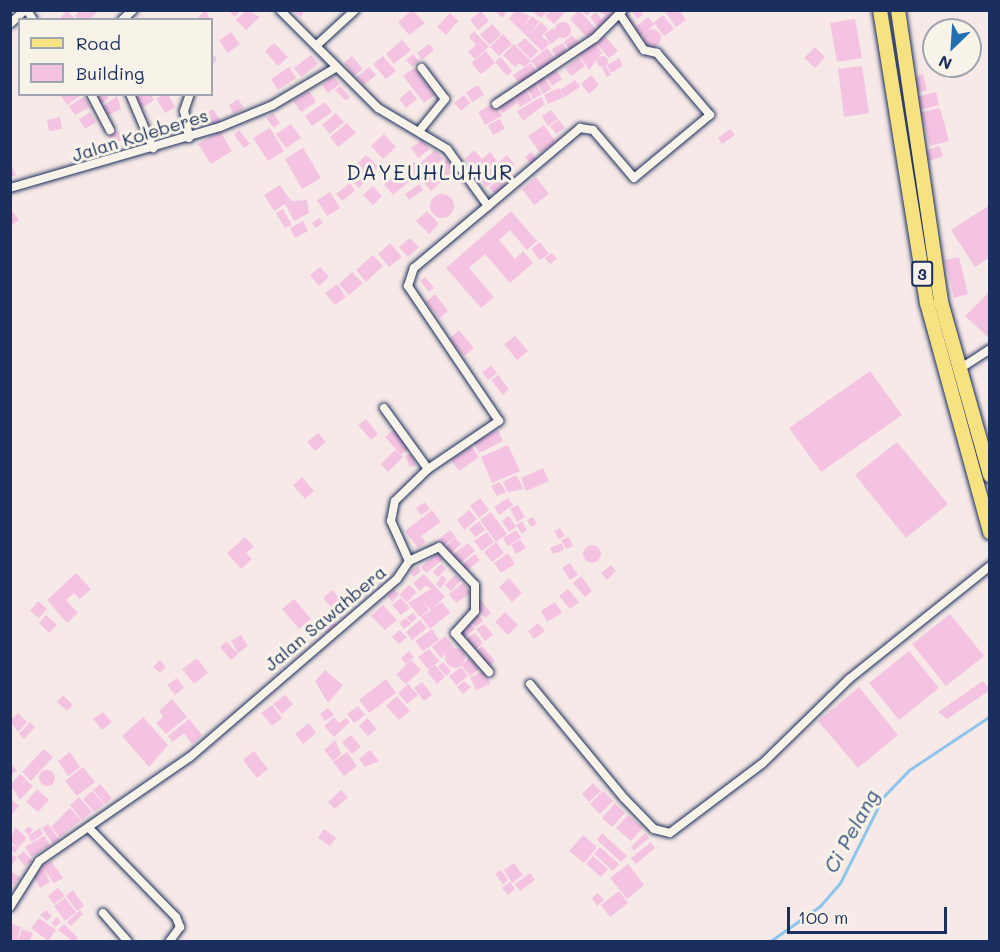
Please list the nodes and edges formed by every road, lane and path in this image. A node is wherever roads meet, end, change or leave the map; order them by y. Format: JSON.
{"nodes":[{"id":1,"x":26,"y":10,"type":"edge"},
{"id":2,"x":280,"y":10,"type":"edge"},
{"id":3,"x":355,"y":10,"type":"edge"},
{"id":4,"x":880,"y":10,"type":"edge"},
{"id":5,"x":898,"y":10,"type":"edge"},
{"id":6,"x":622,"y":13,"type":"edge"},
{"id":7,"x":11,"y":22,"type":"edge"},
{"id":8,"x":318,"y":44,"type":"junction"},
{"id":9,"x":337,"y":67,"type":"junction"},
{"id":10,"x":422,"y":68,"type":"dead end"},
{"id":11,"x":92,"y":96,"type":"edge"},
{"id":12,"x":130,"y":96,"type":"edge"},
{"id":13,"x":189,"y":96,"type":"edge"},
{"id":14,"x":496,"y":104,"type":"dead end"},
{"id":15,"x":110,"y":130,"type":"dead end"},
{"id":16,"x":420,"y":130,"type":"junction"},
{"id":17,"x":189,"y":138,"type":"junction"},
{"id":18,"x":153,"y":148,"type":"junction"},
{"id":19,"x":10,"y":188,"type":"edge"},
{"id":20,"x":488,"y":206,"type":"junction"},
{"id":21,"x":934,"y":303,"type":"junction"},
{"id":22,"x":990,"y":350,"type":"edge"},
{"id":23,"x":957,"y":370,"type":"junction"},
{"id":24,"x":384,"y":408,"type":"dead end"},
{"id":25,"x":428,"y":470,"type":"junction"},
{"id":26,"x":990,"y":474,"type":"edge"},
{"id":27,"x":990,"y":532,"type":"edge"},
{"id":28,"x":409,"y":561,"type":"junction"},
{"id":29,"x":990,"y":566,"type":"edge"},
{"id":30,"x":489,"y":672,"type":"dead end"},
{"id":31,"x":530,"y":684,"type":"dead end"},
{"id":32,"x":89,"y":828,"type":"junction"},
{"id":33,"x":11,"y":906,"type":"edge"},
{"id":34,"x":103,"y":913,"type":"dead end"},
{"id":35,"x":128,"y":942,"type":"edge"},
{"id":36,"x":169,"y":942,"type":"edge"}],
"edges":[{"from":1,"to":7,"type":"street"},
{"from":2,"to":8,"type":"street"},
{"from":3,"to":8,"type":"street"},
{"from":4,"to":21,"type":"main road","number":"3"},
{"from":5,"to":21,"type":"main road","number":"3"},
{"from":6,"to":14,"type":"street"},
{"from":6,"to":20,"type":"street"},
{"from":8,"to":9,"type":"street"},
{"from":9,"to":16,"type":"street"},
{"from":9,"to":17,"type":"street","name":"Jalan Koleberes"},
{"from":10,"to":16,"type":"street"},
{"from":11,"to":15,"type":"street"},
{"from":12,"to":18,"type":"street"},
{"from":13,"to":17,"type":"street"},
{"from":16,"to":20,"type":"street"},
{"from":17,"to":18,"type":"street","name":"Jalan Koleberes"},
{"from":18,"to":19,"type":"street","name":"Jalan Koleberes"},
{"from":20,"to":25,"type":"street","name":"Jalan Sawahbera"},
{"from":21,"to":23,"type":"main road","number":"3"},
{"from":21,"to":27,"type":"main road","number":"3"},
{"from":22,"to":23,"type":"street"},
{"from":23,"to":26,"type":"main road","number":"3"},
{"from":24,"to":25,"type":"street"},
{"from":25,"to":28,"type":"street","name":"Jalan Sawahbera"},
{"from":28,"to":30,"type":"street"},
{"from":28,"to":32,"type":"street","name":"Jalan Sawahbera"},
{"from":29,"to":31,"type":"street"},
{"from":32,"to":33,"type":"street","name":"Jalan Sawahbera"},
{"from":32,"to":36,"type":"street"},
{"from":34,"to":35,"type":"street"}]}
